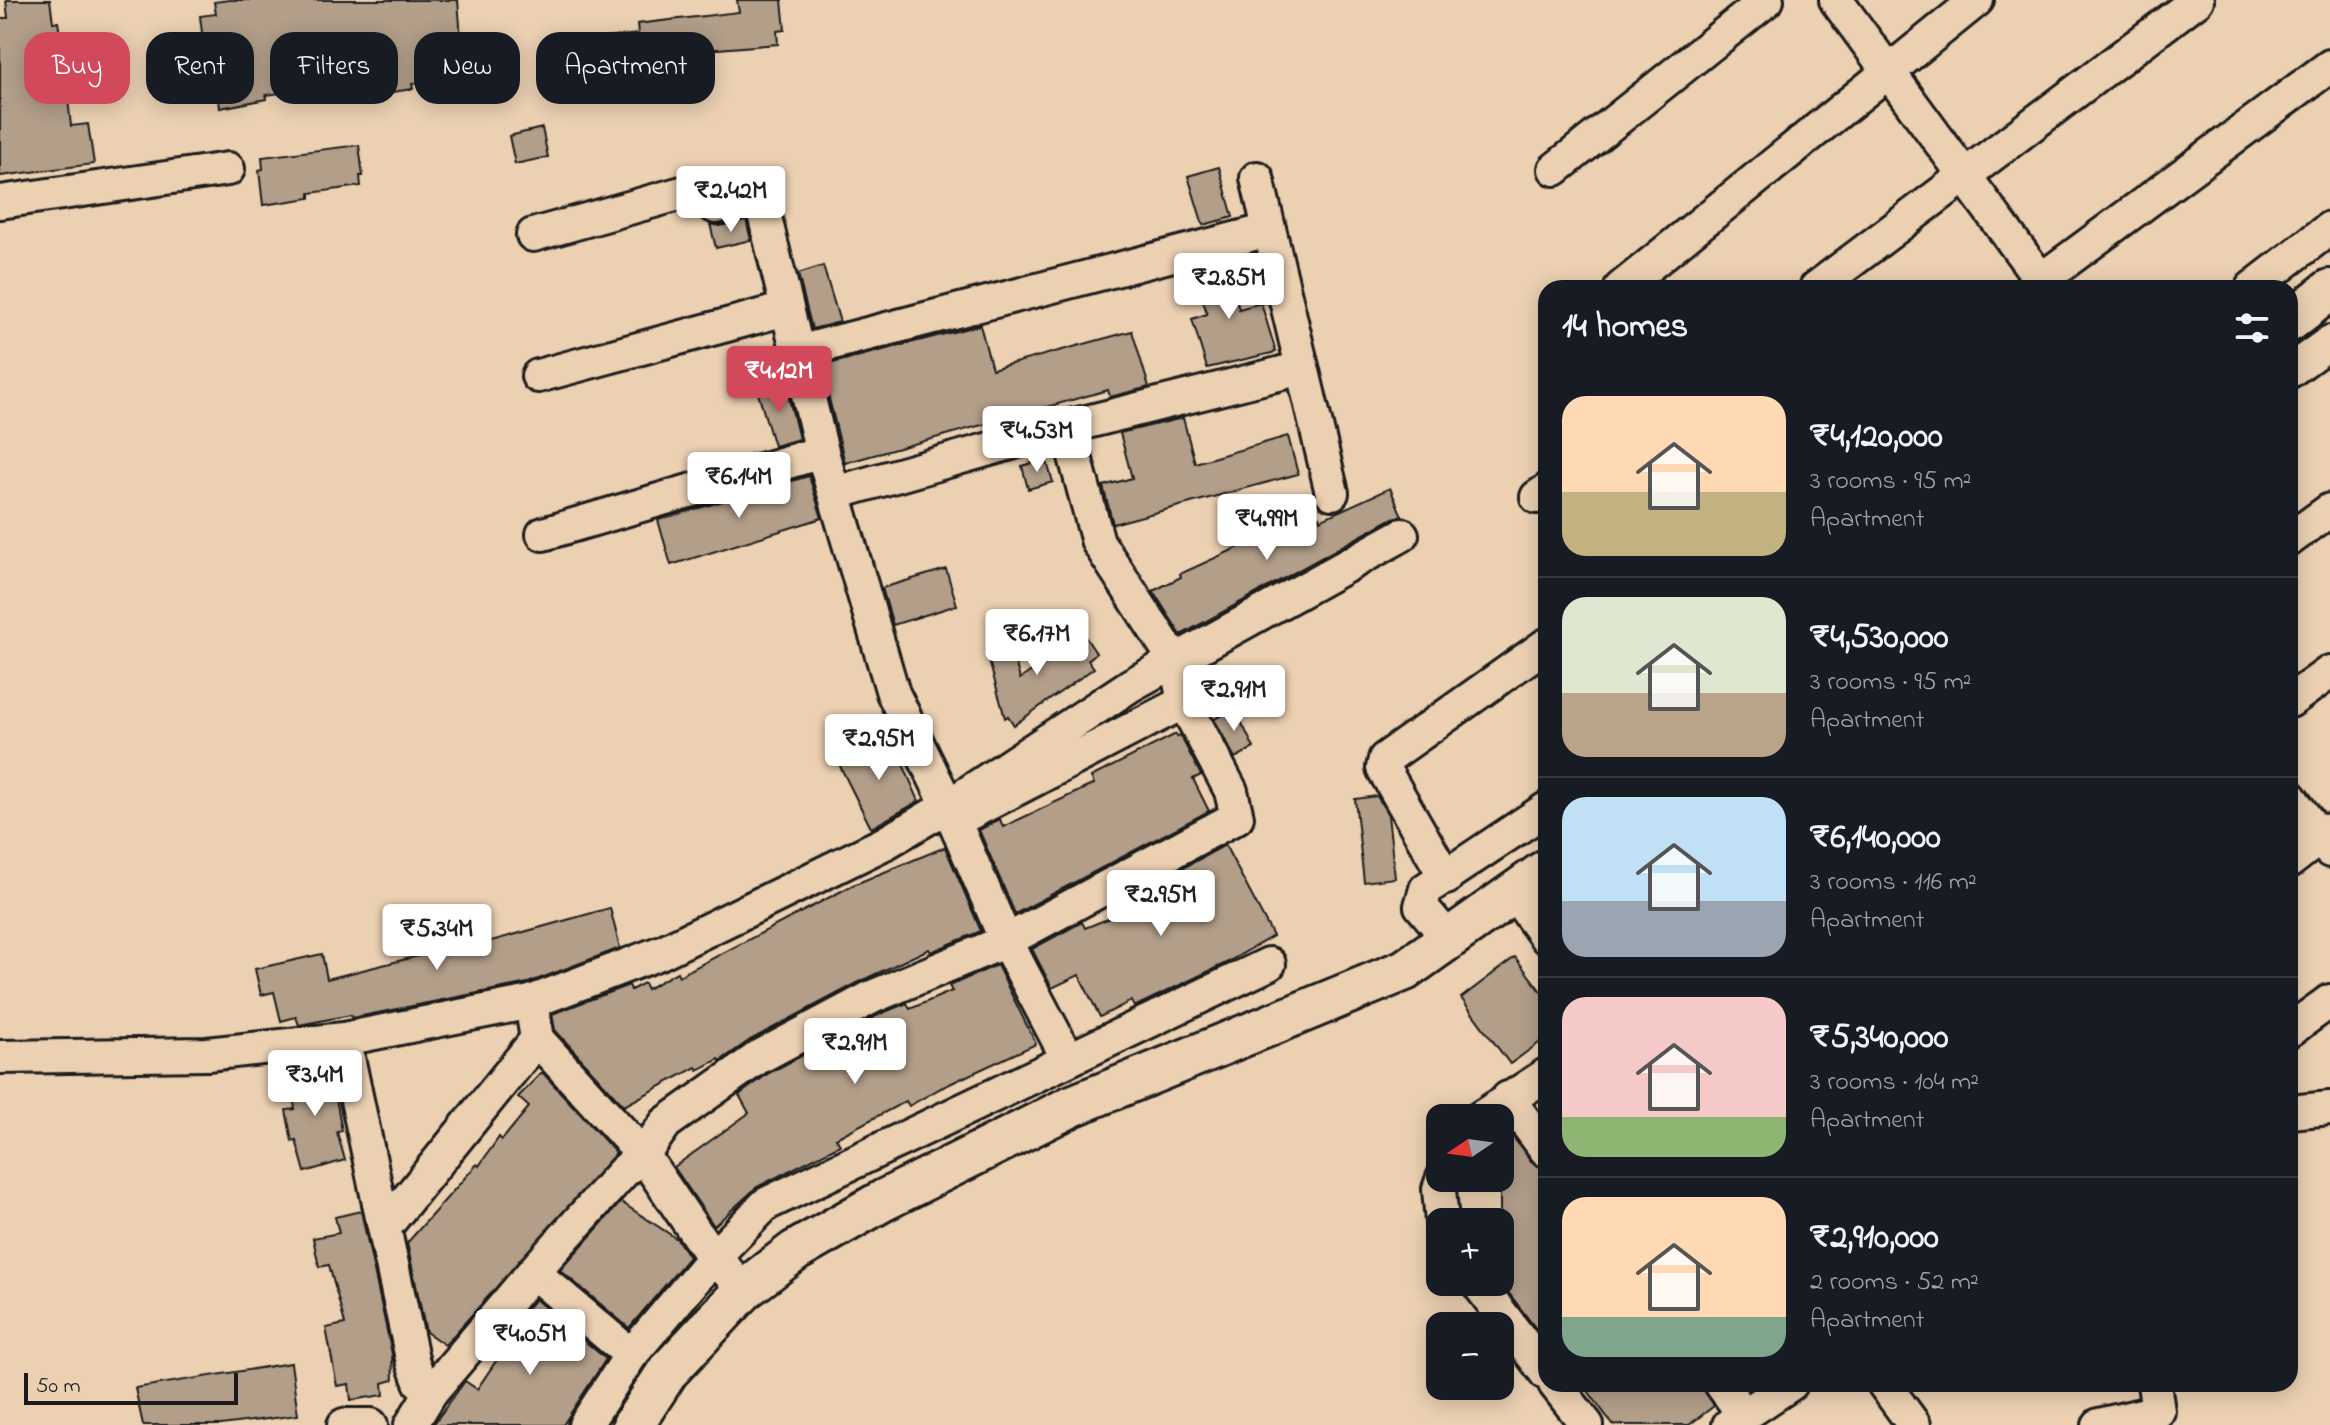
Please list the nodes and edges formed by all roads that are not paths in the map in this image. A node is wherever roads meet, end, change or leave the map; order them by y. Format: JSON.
{"nodes":[{"id":1,"x":1767,"y":0,"type":"edge"},
{"id":2,"x":1836,"y":0,"type":"edge"},
{"id":3,"x":1977,"y":0,"type":"edge"},
{"id":4,"x":2197,"y":0,"type":"edge"},
{"id":5,"x":2330,"y":66,"type":"edge"},
{"id":6,"x":1887,"y":71,"type":"junction"},
{"id":7,"x":228,"y":169,"type":"dead end"},
{"id":8,"x":1555,"y":169,"type":"dead end"},
{"id":9,"x":1964,"y":176,"type":"junction"},
{"id":10,"x":1257,"y":178,"type":"dead end"},
{"id":11,"x":0,"y":202,"type":"edge"},
{"id":12,"x":2330,"y":228,"type":"edge"},
{"id":13,"x":1269,"y":230,"type":"junction"},
{"id":14,"x":533,"y":235,"type":"dead end"},
{"id":15,"x":1631,"y":280,"type":"edge"},
{"id":16,"x":1827,"y":280,"type":"edge"},
{"id":17,"x":2036,"y":280,"type":"edge"},
{"id":18,"x":2046,"y":280,"type":"edge"},
{"id":19,"x":2262,"y":280,"type":"edge"},
{"id":20,"x":2330,"y":290,"type":"edge"},
{"id":21,"x":786,"y":309,"type":"junction"},
{"id":22,"x":2298,"y":315,"type":"edge"},
{"id":23,"x":2330,"y":342,"type":"edge"},
{"id":24,"x":798,"y":352,"type":"junction"},
{"id":25,"x":2298,"y":365,"type":"edge"},
{"id":26,"x":1302,"y":368,"type":"junction"},
{"id":27,"x":538,"y":376,"type":"dead end"},
{"id":28,"x":1067,"y":427,"type":"junction"},
{"id":29,"x":822,"y":452,"type":"junction"},
{"id":30,"x":835,"y":493,"type":"junction"},
{"id":31,"x":1332,"y":493,"type":"dead end"},
{"id":32,"x":2330,"y":510,"type":"edge"},
{"id":33,"x":2298,"y":533,"type":"edge"},
{"id":34,"x":543,"y":534,"type":"dead end"},
{"id":35,"x":1402,"y":535,"type":"dead end"},
{"id":36,"x":1538,"y":651,"type":"edge"},
{"id":37,"x":1176,"y":662,"type":"junction"},
{"id":38,"x":2330,"y":672,"type":"edge"},
{"id":39,"x":2298,"y":695,"type":"edge"},
{"id":40,"x":1184,"y":702,"type":"junction"},
{"id":41,"x":2298,"y":806,"type":"edge"},
{"id":42,"x":950,"y":814,"type":"junction"},
{"id":43,"x":1538,"y":815,"type":"edge"},
{"id":44,"x":2327,"y":839,"type":"edge"},
{"id":45,"x":2298,"y":856,"type":"edge"},
{"id":46,"x":1446,"y":878,"type":"junction"},
{"id":47,"x":1536,"y":918,"type":"edge"},
{"id":48,"x":1448,"y":938,"type":"junction"},
{"id":49,"x":1006,"y":941,"type":"junction"},
{"id":50,"x":1269,"y":964,"type":"dead end"},
{"id":51,"x":2330,"y":1001,"type":"edge"},
{"id":52,"x":531,"y":1002,"type":"junction"},
{"id":53,"x":2298,"y":1024,"type":"edge"},
{"id":54,"x":344,"y":1039,"type":"junction"},
{"id":55,"x":537,"y":1039,"type":"junction"},
{"id":56,"x":0,"y":1057,"type":"edge"},
{"id":57,"x":1068,"y":1059,"type":"junction"},
{"id":58,"x":1538,"y":1080,"type":"edge"},
{"id":59,"x":1508,"y":1098,"type":"junction"},
{"id":60,"x":1500,"y":1104,"type":"edge"},
{"id":61,"x":2330,"y":1108,"type":"edge"},
{"id":62,"x":2298,"y":1111,"type":"edge"},
{"id":63,"x":1538,"y":1139,"type":"edge"},
{"id":64,"x":643,"y":1155,"type":"junction"},
{"id":65,"x":385,"y":1227,"type":"junction"},
{"id":66,"x":713,"y":1258,"type":"junction"},
{"id":67,"x":533,"y":1272,"type":"junction"},
{"id":68,"x":745,"y":1289,"type":"junction"},
{"id":69,"x":1488,"y":1296,"type":"edge"},
{"id":70,"x":631,"y":1355,"type":"junction"},
{"id":71,"x":1538,"y":1362,"type":"edge"},
{"id":72,"x":431,"y":1392,"type":"junction"},
{"id":73,"x":1561,"y":1392,"type":"edge"},
{"id":74,"x":1725,"y":1392,"type":"edge"},
{"id":75,"x":1779,"y":1392,"type":"edge"},
{"id":76,"x":1890,"y":1392,"type":"edge"},
{"id":77,"x":2155,"y":1392,"type":"edge"},
{"id":78,"x":1737,"y":1420,"type":"edge"},
{"id":79,"x":344,"y":1425,"type":"edge"},
{"id":80,"x":371,"y":1425,"type":"edge"},
{"id":81,"x":411,"y":1425,"type":"edge"},
{"id":82,"x":585,"y":1425,"type":"edge"},
{"id":83,"x":633,"y":1425,"type":"edge"},
{"id":84,"x":1587,"y":1425,"type":"edge"},
{"id":85,"x":1914,"y":1425,"type":"edge"},
{"id":86,"x":2099,"y":1425,"type":"edge"}],
"edges":[{"from":1,"to":8,"type":"street"},
{"from":2,"to":6,"type":"street"},
{"from":3,"to":6,"type":"street"},
{"from":4,"to":9,"type":"street"},
{"from":5,"to":18,"type":"street"},
{"from":6,"to":9,"type":"street"},
{"from":6,"to":15,"type":"street"},
{"from":7,"to":11,"type":"street"},
{"from":9,"to":16,"type":"street"},
{"from":9,"to":17,"type":"street"},
{"from":10,"to":13,"type":"street"},
{"from":12,"to":19,"type":"street"},
{"from":13,"to":24,"type":"street"},
{"from":13,"to":26,"type":"street"},
{"from":14,"to":21,"type":"street"},
{"from":20,"to":22,"type":"street"},
{"from":21,"to":24,"type":"street"},
{"from":21,"to":27,"type":"street"},
{"from":23,"to":25,"type":"street"},
{"from":24,"to":29,"type":"street"},
{"from":26,"to":28,"type":"street"},
{"from":26,"to":31,"type":"street"},
{"from":28,"to":30,"type":"street"},
{"from":28,"to":37,"type":"street"},
{"from":29,"to":30,"type":"street"},
{"from":29,"to":34,"type":"street"},
{"from":30,"to":42,"type":"street"},
{"from":32,"to":33,"type":"street"},
{"from":35,"to":37,"type":"street"},
{"from":36,"to":46,"type":"street"},
{"from":37,"to":40,"type":"street"},
{"from":37,"to":42,"type":"street"},
{"from":38,"to":39,"type":"street"},
{"from":40,"to":42,"type":"street"},
{"from":40,"to":49,"type":"street"},
{"from":41,"to":44,"type":"street"},
{"from":42,"to":49,"type":"street"},
{"from":42,"to":52,"type":"street"},
{"from":43,"to":46,"type":"street"},
{"from":44,"to":45,"type":"street"},
{"from":46,"to":48,"type":"street"},
{"from":47,"to":48,"type":"street"},
{"from":48,"to":68,"type":"street"},
{"from":49,"to":57,"type":"street"},
{"from":49,"to":64,"type":"street"},
{"from":50,"to":57,"type":"street"},
{"from":51,"to":53,"type":"street"},
{"from":52,"to":54,"type":"street"},
{"from":52,"to":55,"type":"street"},
{"from":54,"to":56,"type":"street"},
{"from":54,"to":65,"type":"street"},
{"from":55,"to":64,"type":"street"},
{"from":55,"to":65,"type":"street"},
{"from":57,"to":66,"type":"street"},
{"from":58,"to":59,"type":"street"},
{"from":59,"to":60,"type":"street"},
{"from":59,"to":63,"type":"street"},
{"from":61,"to":62,"type":"street"},
{"from":64,"to":66,"type":"street"},
{"from":64,"to":67,"type":"street"},
{"from":65,"to":72,"type":"street"},
{"from":66,"to":68,"type":"street"},
{"from":66,"to":70,"type":"street"},
{"from":67,"to":70,"type":"street"},
{"from":67,"to":72,"type":"street"},
{"from":68,"to":83,"type":"street"},
{"from":69,"to":71,"type":"street"},
{"from":70,"to":82,"type":"street"},
{"from":72,"to":81,"type":"street"},
{"from":73,"to":84,"type":"street"},
{"from":74,"to":78,"type":"street"},
{"from":75,"to":78,"type":"street"},
{"from":76,"to":85,"type":"street"},
{"from":77,"to":86,"type":"street"},
{"from":79,"to":80,"type":"street"}]}
